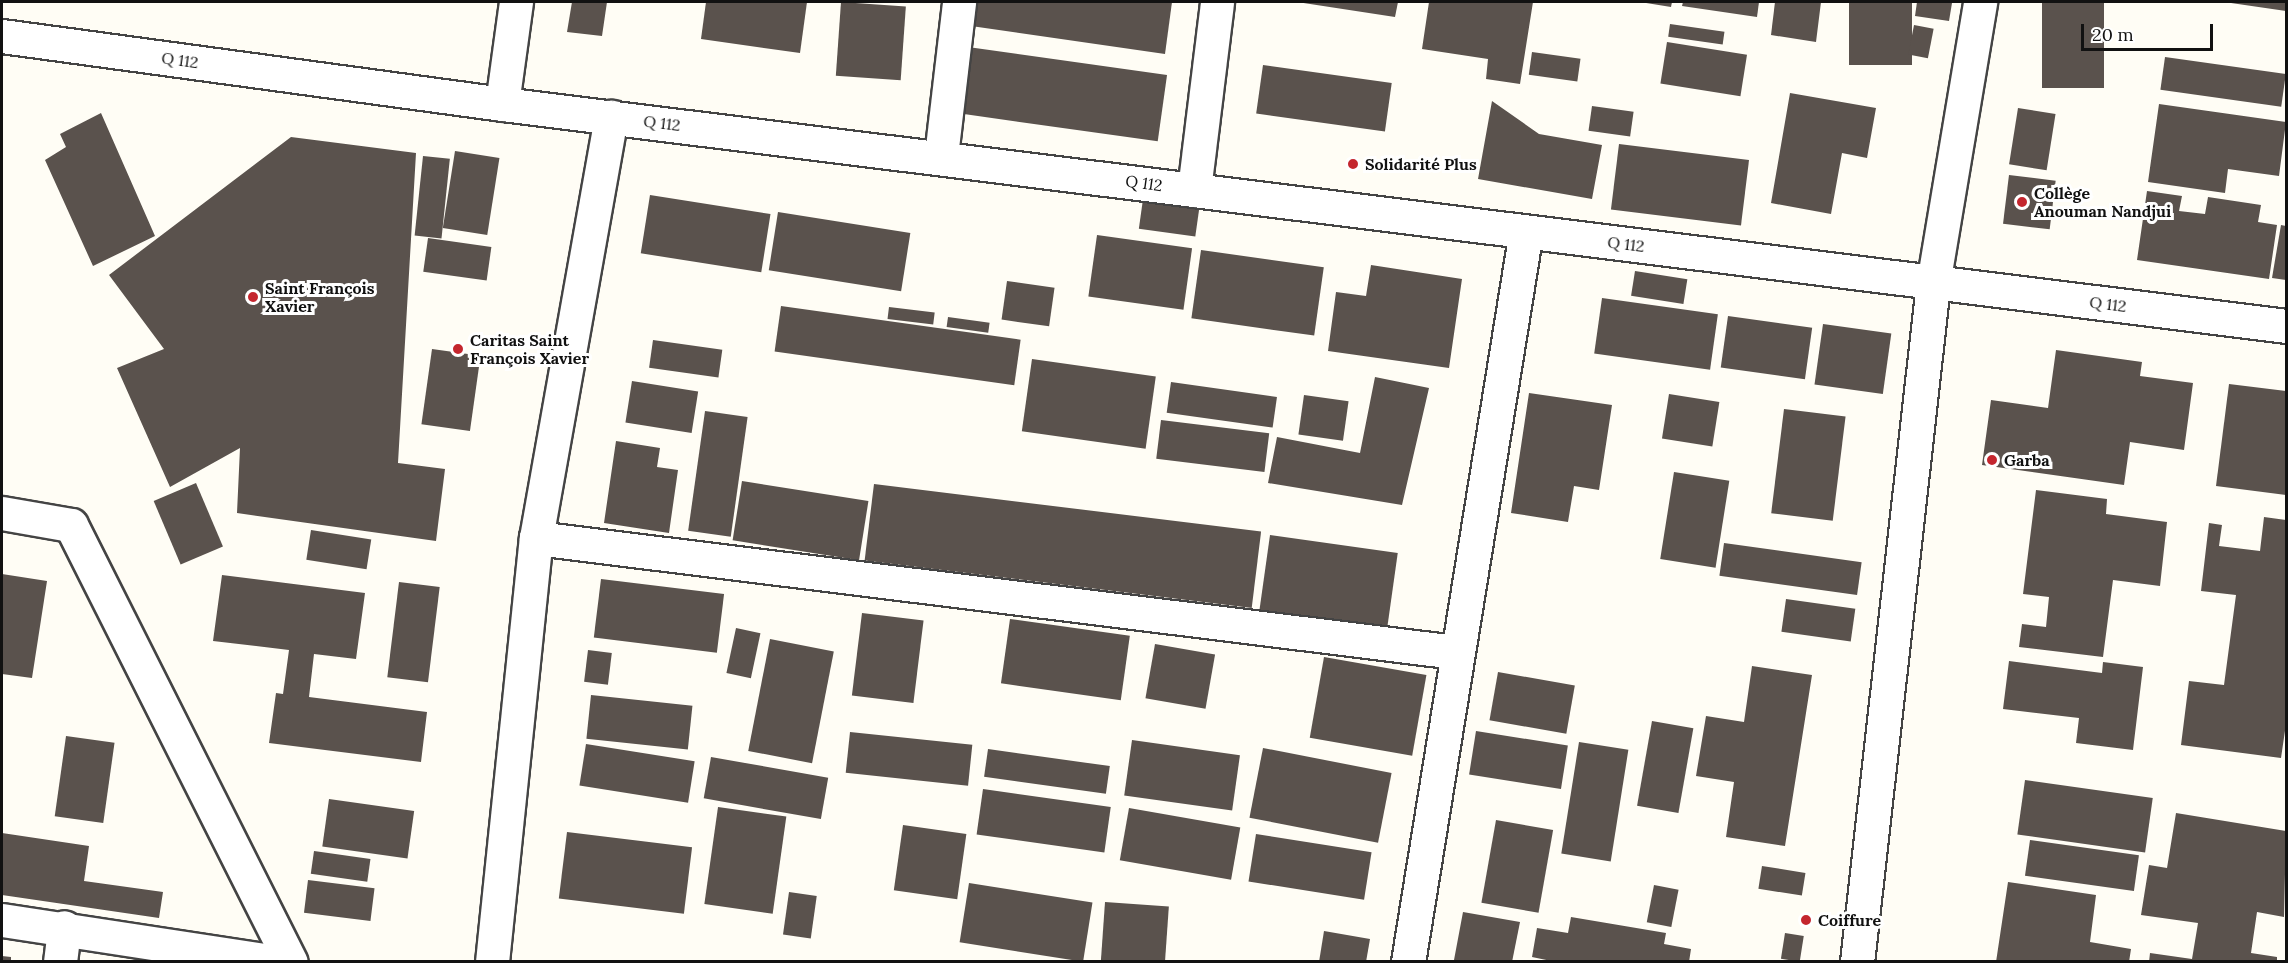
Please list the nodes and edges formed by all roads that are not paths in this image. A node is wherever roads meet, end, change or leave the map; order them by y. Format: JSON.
{"nodes":[{"id":1,"x":516,"y":2,"type":"edge"},
{"id":2,"x":959,"y":2,"type":"edge"},
{"id":3,"x":1218,"y":2,"type":"edge"},
{"id":4,"x":1980,"y":2,"type":"edge"},
{"id":5,"x":2,"y":36,"type":"edge"},
{"id":6,"x":502,"y":104,"type":"junction"},
{"id":7,"x":611,"y":117,"type":"junction"},
{"id":8,"x":941,"y":156,"type":"junction"},
{"id":9,"x":1194,"y":190,"type":"junction"},
{"id":10,"x":1526,"y":231,"type":"junction"},
{"id":11,"x":1933,"y":284,"type":"junction"},
{"id":12,"x":2286,"y":327,"type":"edge"},
{"id":13,"x":2,"y":513,"type":"edge"},
{"id":14,"x":536,"y":538,"type":"junction"},
{"id":15,"x":1455,"y":652,"type":"junction"},
{"id":16,"x":2,"y":920,"type":"edge"},
{"id":17,"x":64,"y":927,"type":"junction"},
{"id":18,"x":60,"y":962,"type":"edge"},
{"id":19,"x":276,"y":962,"type":"edge"},
{"id":20,"x":291,"y":962,"type":"edge"},
{"id":21,"x":492,"y":962,"type":"edge"},
{"id":22,"x":1408,"y":962,"type":"edge"},
{"id":23,"x":1857,"y":962,"type":"edge"}],
"edges":[{"from":1,"to":6,"type":"street"},
{"from":2,"to":8,"type":"street"},
{"from":3,"to":9,"type":"street"},
{"from":4,"to":11,"type":"street"},
{"from":5,"to":6,"type":"street","name":"Q 112"},
{"from":6,"to":7,"type":"street","name":"Q 112"},
{"from":7,"to":8,"type":"street","name":"Q 112"},
{"from":7,"to":14,"type":"street"},
{"from":8,"to":9,"type":"street","name":"Q 112"},
{"from":9,"to":10,"type":"street","name":"Q 112"},
{"from":10,"to":11,"type":"street","name":"Q 112"},
{"from":10,"to":15,"type":"street"},
{"from":11,"to":12,"type":"street","name":"Q 112"},
{"from":11,"to":23,"type":"street"},
{"from":13,"to":20,"type":"street"},
{"from":14,"to":15,"type":"street"},
{"from":14,"to":21,"type":"street"},
{"from":15,"to":22,"type":"street"},
{"from":16,"to":17,"type":"street"},
{"from":17,"to":18,"type":"street"},
{"from":17,"to":19,"type":"street"}]}
